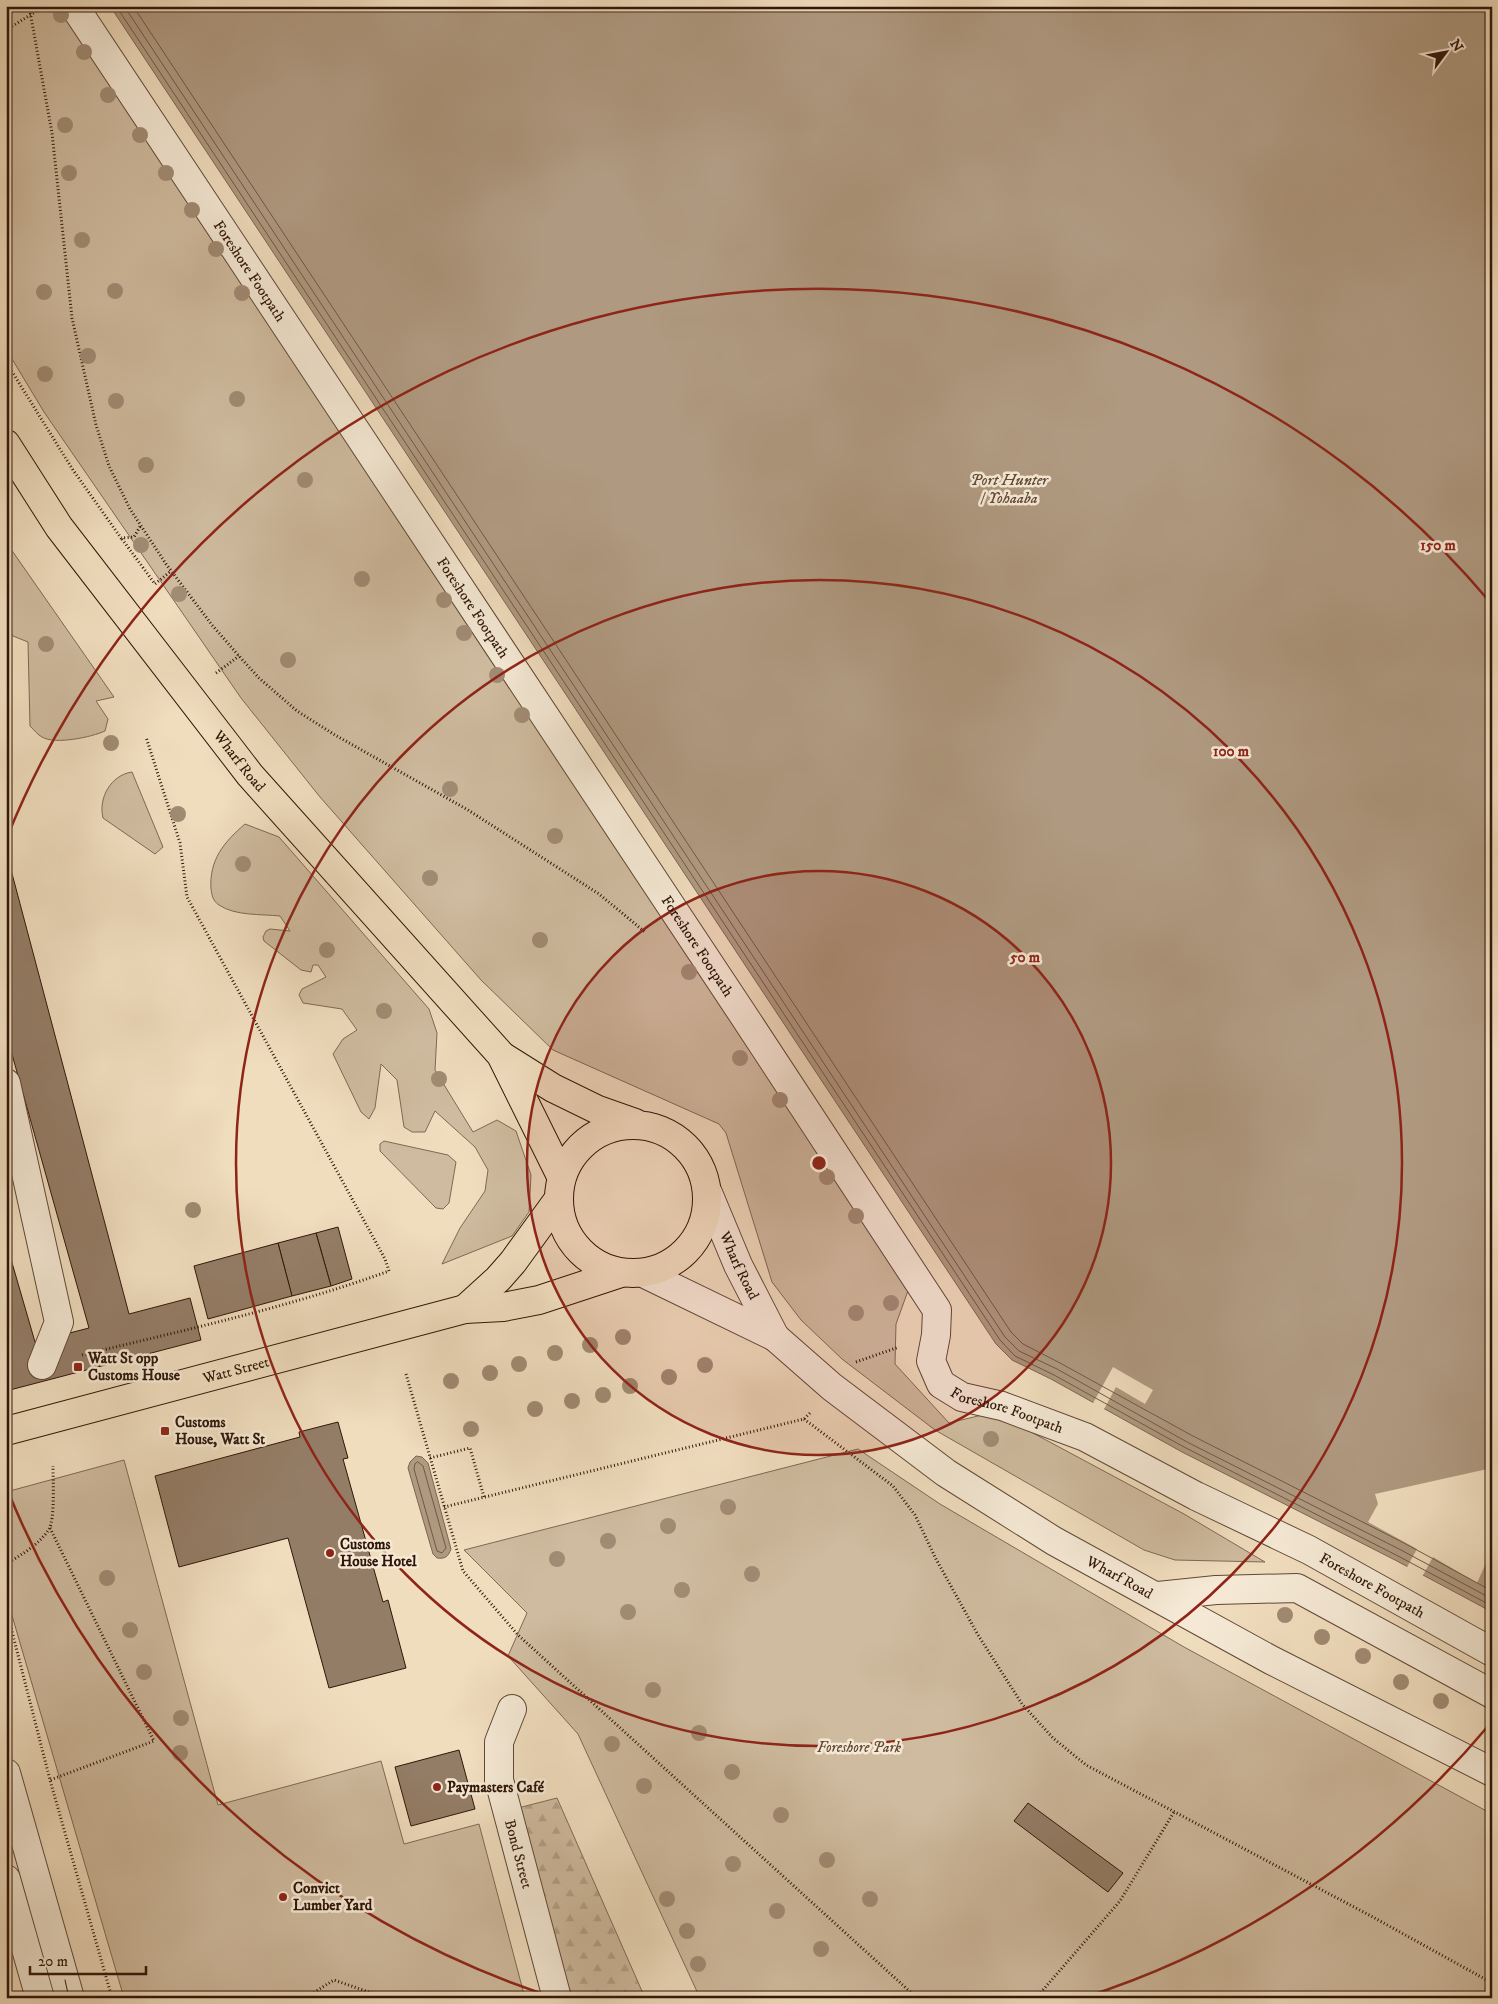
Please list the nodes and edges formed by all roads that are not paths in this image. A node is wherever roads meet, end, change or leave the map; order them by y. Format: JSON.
{"nodes":[{"id":1,"x":74,"y":6,"type":"edge"},
{"id":2,"x":6,"y":444,"type":"edge"},
{"id":3,"x":501,"y":1055,"type":"junction"},
{"id":4,"x":6,"y":1083,"type":"edge"},
{"id":5,"x":637,"y":1124,"type":"junction"},
{"id":6,"x":560,"y":1188,"type":"junction"},
{"id":7,"x":708,"y":1193,"type":"junction"},
{"id":8,"x":632,"y":1273,"type":"junction"},
{"id":9,"x":465,"y":1309,"type":"junction"},
{"id":10,"x":774,"y":1337,"type":"junction"},
{"id":11,"x":42,"y":1365,"type":"road end"},
{"id":12,"x":6,"y":1431,"type":"edge"},
{"id":13,"x":1158,"y":1596,"type":"junction"},
{"id":14,"x":1492,"y":1652,"type":"edge"},
{"id":15,"x":1492,"y":1694,"type":"edge"},
{"id":16,"x":512,"y":1709,"type":"dead end"},
{"id":17,"x":1492,"y":1772,"type":"edge"},
{"id":18,"x":6,"y":1773,"type":"edge"},
{"id":19,"x":6,"y":1879,"type":"edge"},
{"id":20,"x":67,"y":1989,"type":"edge"},
{"id":21,"x":40,"y":1998,"type":"edge"},
{"id":22,"x":557,"y":1998,"type":"edge"}],
"edges":[{"from":1,"to":14,"type":"street","name":"Foreshore Footpath"},
{"from":2,"to":3,"type":"main road","name":"Wharf Road"},
{"from":3,"to":5,"type":"main road","name":"Wharf Road"},
{"from":3,"to":6,"type":"main road","name":"Wharf Road"},
{"from":4,"to":11,"type":"street"},
{"from":5,"to":6,"type":"main road"},
{"from":5,"to":7,"type":"main road"},
{"from":6,"to":8,"type":"main road"},
{"from":6,"to":9,"type":"main road","name":"Watt Street"},
{"from":7,"to":8,"type":"main road"},
{"from":7,"to":10,"type":"street","name":"Wharf Road"},
{"from":8,"to":9,"type":"main road","name":"Watt Street"},
{"from":8,"to":10,"type":"street","name":"Wharf Road"},
{"from":9,"to":12,"type":"main road","name":"Watt Street"},
{"from":10,"to":13,"type":"street","name":"Wharf Road"},
{"from":13,"to":15,"type":"street"},
{"from":13,"to":17,"type":"street","name":"Wharf Road"},
{"from":16,"to":22,"type":"street","name":"Bond Street"},
{"from":18,"to":20,"type":"street"},
{"from":19,"to":21,"type":"street"}]}
